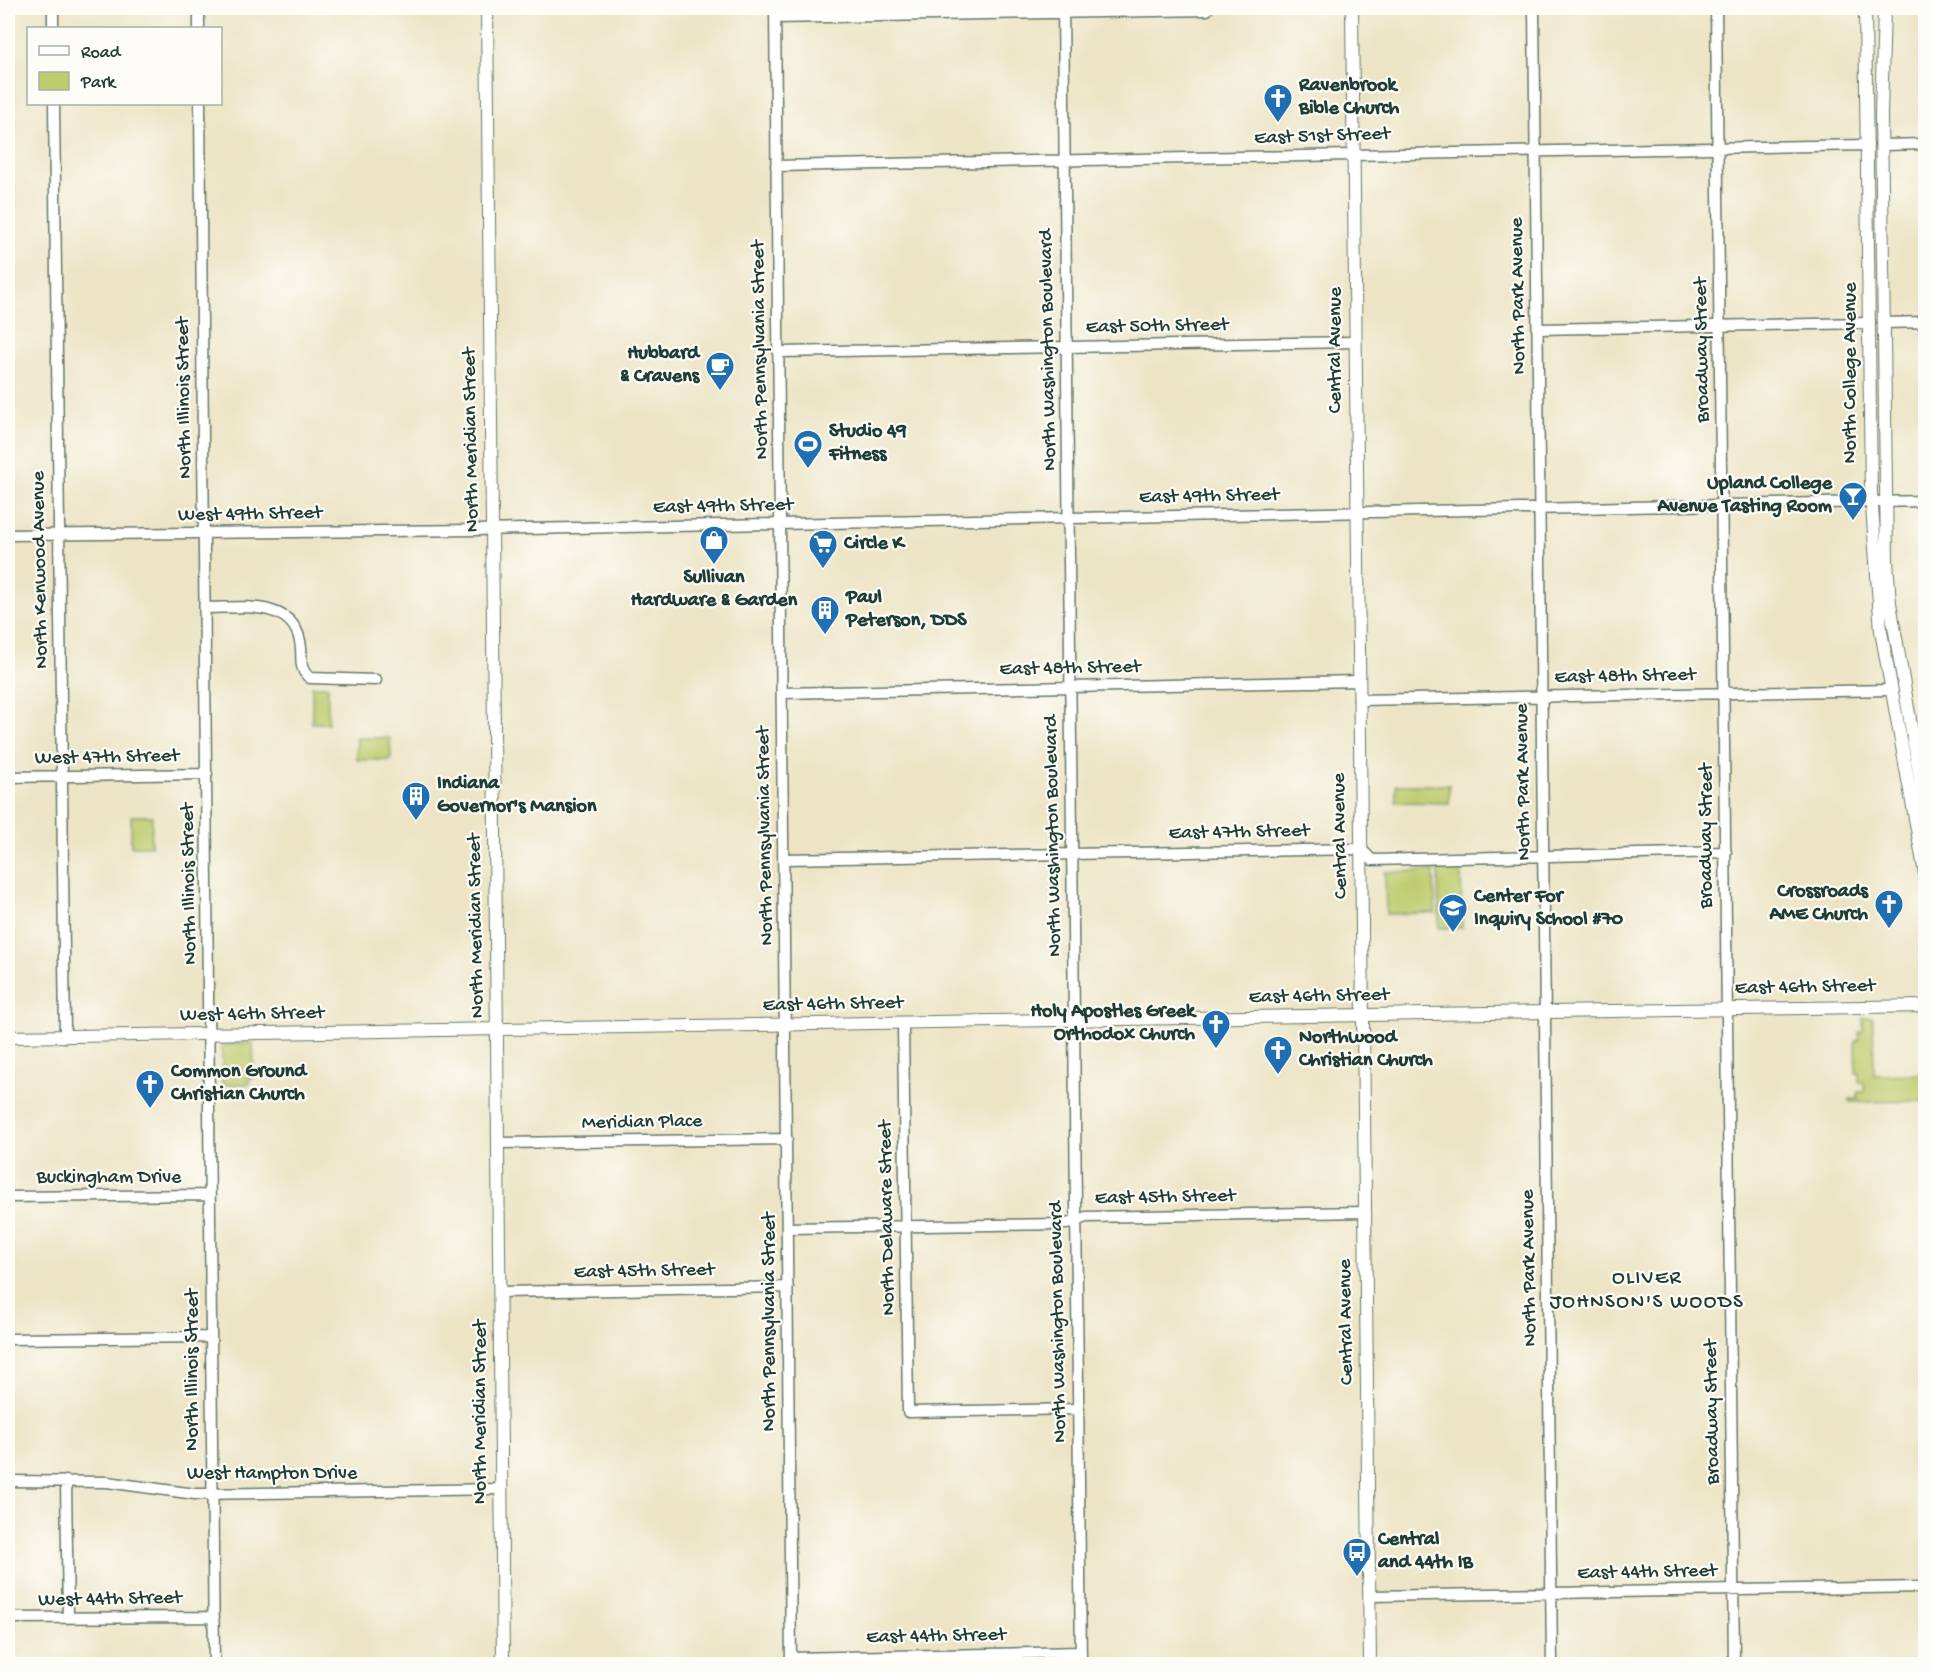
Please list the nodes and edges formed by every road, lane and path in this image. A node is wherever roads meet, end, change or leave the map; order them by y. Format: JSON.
{"nodes":[{"id":1,"x":53,"y":8,"type":"edge"},
{"id":2,"x":199,"y":8,"type":"edge"},
{"id":3,"x":487,"y":8,"type":"edge"},
{"id":4,"x":1352,"y":8,"type":"edge"},
{"id":5,"x":1534,"y":8,"type":"edge"},
{"id":6,"x":1716,"y":8,"type":"edge"},
{"id":7,"x":1865,"y":8,"type":"edge"},
{"id":8,"x":1884,"y":8,"type":"edge"},
{"id":9,"x":1207,"y":9,"type":"edge"},
{"id":10,"x":1063,"y":10,"type":"edge"},
{"id":11,"x":920,"y":11,"type":"edge"},
{"id":12,"x":775,"y":13,"type":"edge"},
{"id":13,"x":53,"y":27,"type":"edge"},
{"id":14,"x":199,"y":27,"type":"edge"},
{"id":15,"x":54,"y":105,"type":"edge"},
{"id":16,"x":200,"y":105,"type":"edge"},
{"id":17,"x":1926,"y":144,"type":"edge"},
{"id":18,"x":1868,"y":145,"type":"junction"},
{"id":19,"x":1881,"y":145,"type":"junction"},
{"id":20,"x":1718,"y":147,"type":"junction"},
{"id":21,"x":1535,"y":150,"type":"junction"},
{"id":22,"x":1355,"y":154,"type":"junction"},
{"id":23,"x":1065,"y":161,"type":"junction"},
{"id":24,"x":776,"y":166,"type":"junction"},
{"id":25,"x":1926,"y":322,"type":"edge"},
{"id":26,"x":1877,"y":323,"type":"junction"},
{"id":27,"x":1720,"y":325,"type":"junction"},
{"id":28,"x":1537,"y":329,"type":"junction"},
{"id":29,"x":1355,"y":342,"type":"junction"},
{"id":30,"x":1067,"y":346,"type":"junction"},
{"id":31,"x":779,"y":352,"type":"junction"},
{"id":32,"x":1871,"y":501,"type":"junction"},
{"id":33,"x":1885,"y":501,"type":"junction"},
{"id":34,"x":1926,"y":501,"type":"edge"},
{"id":35,"x":1723,"y":504,"type":"junction"},
{"id":36,"x":1539,"y":508,"type":"junction"},
{"id":37,"x":1357,"y":512,"type":"junction"},
{"id":38,"x":1069,"y":518,"type":"junction"},
{"id":39,"x":781,"y":524,"type":"junction"},
{"id":40,"x":493,"y":529,"type":"junction"},
{"id":41,"x":204,"y":534,"type":"junction"},
{"id":42,"x":8,"y":535,"type":"edge"},
{"id":43,"x":58,"y":535,"type":"junction"},
{"id":44,"x":206,"y":608,"type":"junction"},
{"id":45,"x":376,"y":681,"type":"dead end"},
{"id":46,"x":1359,"y":681,"type":"junction"},
{"id":47,"x":1071,"y":687,"type":"junction"},
{"id":48,"x":1891,"y":690,"type":"junction"},
{"id":49,"x":782,"y":693,"type":"junction"},
{"id":50,"x":1724,"y":693,"type":"junction"},
{"id":51,"x":1541,"y":697,"type":"junction"},
{"id":52,"x":1359,"y":700,"type":"junction"},
{"id":53,"x":1920,"y":750,"type":"edge"},
{"id":54,"x":207,"y":774,"type":"junction"},
{"id":55,"x":8,"y":777,"type":"edge"},
{"id":56,"x":61,"y":777,"type":"junction"},
{"id":57,"x":1926,"y":813,"type":"edge"},
{"id":58,"x":1361,"y":849,"type":"junction"},
{"id":59,"x":1726,"y":852,"type":"junction"},
{"id":60,"x":1072,"y":853,"type":"junction"},
{"id":61,"x":1543,"y":856,"type":"junction"},
{"id":62,"x":784,"y":859,"type":"junction"},
{"id":63,"x":1926,"y":879,"type":"edge"},
{"id":64,"x":1926,"y":1006,"type":"edge"},
{"id":65,"x":1726,"y":1009,"type":"junction"},
{"id":66,"x":1545,"y":1013,"type":"junction"},
{"id":67,"x":1363,"y":1016,"type":"junction"},
{"id":68,"x":1074,"y":1020,"type":"junction"},
{"id":69,"x":903,"y":1024,"type":"junction"},
{"id":70,"x":786,"y":1026,"type":"junction"},
{"id":71,"x":498,"y":1030,"type":"junction"},
{"id":72,"x":209,"y":1035,"type":"junction"},
{"id":73,"x":65,"y":1036,"type":"junction"},
{"id":74,"x":8,"y":1037,"type":"edge"},
{"id":75,"x":787,"y":1139,"type":"junction"},
{"id":76,"x":498,"y":1143,"type":"junction"},
{"id":77,"x":210,"y":1196,"type":"junction"},
{"id":78,"x":8,"y":1197,"type":"edge"},
{"id":79,"x":1365,"y":1212,"type":"junction"},
{"id":80,"x":1075,"y":1221,"type":"junction"},
{"id":81,"x":907,"y":1227,"type":"junction"},
{"id":82,"x":788,"y":1228,"type":"junction"},
{"id":83,"x":788,"y":1287,"type":"junction"},
{"id":84,"x":500,"y":1292,"type":"junction"},
{"id":85,"x":211,"y":1337,"type":"junction"},
{"id":86,"x":8,"y":1339,"type":"edge"},
{"id":87,"x":1079,"y":1409,"type":"junction"},
{"id":88,"x":8,"y":1481,"type":"edge"},
{"id":89,"x":66,"y":1481,"type":"junction"},
{"id":90,"x":501,"y":1489,"type":"junction"},
{"id":91,"x":212,"y":1493,"type":"junction"},
{"id":92,"x":1926,"y":1587,"type":"edge"},
{"id":93,"x":1733,"y":1590,"type":"junction"},
{"id":94,"x":1551,"y":1593,"type":"junction"},
{"id":95,"x":1370,"y":1596,"type":"junction"},
{"id":96,"x":214,"y":1617,"type":"junction"},
{"id":97,"x":8,"y":1618,"type":"edge"},
{"id":98,"x":68,"y":1618,"type":"junction"},
{"id":99,"x":1081,"y":1652,"type":"junction"},
{"id":100,"x":791,"y":1661,"type":"edge"},
{"id":101,"x":214,"y":1665,"type":"edge"},
{"id":102,"x":503,"y":1665,"type":"edge"},
{"id":103,"x":1081,"y":1665,"type":"edge"},
{"id":104,"x":1370,"y":1665,"type":"edge"},
{"id":105,"x":1552,"y":1665,"type":"edge"},
{"id":106,"x":1734,"y":1665,"type":"edge"}],
"edges":[{"from":1,"to":13,"type":"street"},
{"from":2,"to":14,"type":"street"},
{"from":3,"to":40,"type":"main road","name":"North Meridian Street"},
{"from":4,"to":22,"type":"main road","name":"Central Avenue"},
{"from":5,"to":21,"type":"street","name":"North Park Avenue"},
{"from":6,"to":20,"type":"street","name":"Broadway Street"},
{"from":7,"to":18,"type":"main road","name":"North College Avenue"},
{"from":8,"to":19,"type":"main road","name":"North College Avenue"},
{"from":9,"to":10,"type":"street"},
{"from":10,"to":11,"type":"street"},
{"from":10,"to":23,"type":"street","name":"North Washington Boulevard"},
{"from":11,"to":12,"type":"street"},
{"from":12,"to":24,"type":"street","name":"North Pennsylvania Street"},
{"from":15,"to":43,"type":"street","name":"North Kenwood Avenue"},
{"from":16,"to":41,"type":"street","name":"North Illinois Street"},
{"from":17,"to":19,"type":"street"},
{"from":18,"to":20,"type":"street","name":"East 51st Street"},
{"from":18,"to":26,"type":"main road","name":"North College Avenue"},
{"from":19,"to":26,"type":"main road","name":"North College Avenue"},
{"from":20,"to":21,"type":"street","name":"East 51st Street"},
{"from":20,"to":27,"type":"street","name":"Broadway Street"},
{"from":21,"to":22,"type":"street","name":"East 51st Street"},
{"from":21,"to":28,"type":"street","name":"North Park Avenue"},
{"from":22,"to":23,"type":"street","name":"East 51st Street"},
{"from":22,"to":29,"type":"main road","name":"Central Avenue"},
{"from":23,"to":24,"type":"street","name":"East 51st Street"},
{"from":23,"to":30,"type":"street","name":"North Washington Boulevard"},
{"from":24,"to":31,"type":"street","name":"North Pennsylvania Street"},
{"from":25,"to":26,"type":"street"},
{"from":26,"to":27,"type":"street"},
{"from":26,"to":32,"type":"main road","name":"North College Avenue"},
{"from":26,"to":33,"type":"main road","name":"North College Avenue"},
{"from":27,"to":28,"type":"street"},
{"from":27,"to":35,"type":"street","name":"Broadway Street"},
{"from":28,"to":36,"type":"street","name":"North Park Avenue"},
{"from":29,"to":30,"type":"street","name":"East 50th Street"},
{"from":29,"to":37,"type":"main road","name":"Central Avenue"},
{"from":30,"to":31,"type":"street","name":"East 50th Street"},
{"from":30,"to":38,"type":"street","name":"North Washington Boulevard"},
{"from":31,"to":39,"type":"street","name":"North Pennsylvania Street"},
{"from":32,"to":33,"type":"street","name":"East 49th Street"},
{"from":32,"to":35,"type":"street","name":"East 49th Street"},
{"from":32,"to":48,"type":"main road","name":"North College Avenue"},
{"from":33,"to":34,"type":"street","name":"East 49th Street"},
{"from":33,"to":53,"type":"main road","name":"North College Avenue"},
{"from":35,"to":36,"type":"street","name":"East 49th Street"},
{"from":35,"to":50,"type":"street","name":"Broadway Street"},
{"from":36,"to":37,"type":"street","name":"East 49th Street"},
{"from":36,"to":51,"type":"street","name":"North Park Avenue"},
{"from":37,"to":38,"type":"street","name":"East 49th Street"},
{"from":37,"to":46,"type":"main road","name":"Central Avenue"},
{"from":38,"to":39,"type":"street","name":"East 49th Street"},
{"from":38,"to":47,"type":"street","name":"North Washington Boulevard"},
{"from":39,"to":40,"type":"street","name":"East 49th Street"},
{"from":39,"to":49,"type":"street","name":"North Pennsylvania Street"},
{"from":40,"to":41,"type":"street","name":"West 49th Street"},
{"from":40,"to":71,"type":"main road","name":"North Meridian Street"},
{"from":41,"to":43,"type":"street","name":"West 49th Street"},
{"from":41,"to":44,"type":"street","name":"North Illinois Street"},
{"from":42,"to":43,"type":"street","name":"West 49th Street"},
{"from":43,"to":56,"type":"street","name":"North Kenwood Avenue"},
{"from":44,"to":45,"type":"street"},
{"from":44,"to":54,"type":"street","name":"North Illinois Street"},
{"from":46,"to":47,"type":"street","name":"East 48th Street"},
{"from":46,"to":52,"type":"main road","name":"Central Avenue"},
{"from":47,"to":49,"type":"street","name":"East 48th Street"},
{"from":47,"to":60,"type":"street","name":"North Washington Boulevard"},
{"from":48,"to":50,"type":"street","name":"East 48th Street"},
{"from":48,"to":63,"type":"main road","name":"North College Avenue"},
{"from":49,"to":62,"type":"street","name":"North Pennsylvania Street"},
{"from":50,"to":51,"type":"street","name":"East 48th Street"},
{"from":50,"to":59,"type":"street","name":"Broadway Street"},
{"from":51,"to":52,"type":"street","name":"East 48th Street"},
{"from":51,"to":61,"type":"street","name":"North Park Avenue"},
{"from":52,"to":58,"type":"main road","name":"Central Avenue"},
{"from":53,"to":57,"type":"main road","name":"North College Avenue"},
{"from":54,"to":56,"type":"street","name":"West 47th Street"},
{"from":54,"to":72,"type":"street","name":"North Illinois Street"},
{"from":55,"to":56,"type":"street","name":"West 47th Street"},
{"from":56,"to":73,"type":"street","name":"North Kenwood Avenue"},
{"from":58,"to":60,"type":"street","name":"East 47th Street"},
{"from":58,"to":61,"type":"street","name":"East 47th Street"},
{"from":58,"to":67,"type":"main road","name":"Central Avenue"},
{"from":59,"to":61,"type":"street","name":"East 47th Street"},
{"from":59,"to":65,"type":"street","name":"Broadway Street"},
{"from":60,"to":62,"type":"street","name":"East 47th Street"},
{"from":60,"to":68,"type":"street","name":"North Washington Boulevard"},
{"from":61,"to":66,"type":"street","name":"North Park Avenue"},
{"from":62,"to":70,"type":"street","name":"North Pennsylvania Street"},
{"from":64,"to":65,"type":"main road","name":"East 46th Street"},
{"from":65,"to":66,"type":"main road","name":"East 46th Street"},
{"from":65,"to":93,"type":"street","name":"Broadway Street"},
{"from":66,"to":67,"type":"main road","name":"East 46th Street"},
{"from":66,"to":94,"type":"street","name":"North Park Avenue"},
{"from":67,"to":68,"type":"main road","name":"East 46th Street"},
{"from":67,"to":79,"type":"main road","name":"Central Avenue"},
{"from":68,"to":69,"type":"main road","name":"East 46th Street"},
{"from":68,"to":80,"type":"street","name":"North Washington Boulevard"},
{"from":69,"to":70,"type":"main road","name":"East 46th Street"},
{"from":69,"to":81,"type":"street","name":"North Delaware Street"},
{"from":70,"to":71,"type":"main road","name":"East 46th Street"},
{"from":70,"to":75,"type":"street","name":"North Pennsylvania Street"},
{"from":71,"to":72,"type":"main road","name":"West 46th Street"},
{"from":71,"to":76,"type":"main road","name":"North Meridian Street"},
{"from":72,"to":73,"type":"main road","name":"West 46th Street"},
{"from":72,"to":77,"type":"street","name":"North Illinois Street"},
{"from":73,"to":74,"type":"main road","name":"West 46th Street"},
{"from":75,"to":76,"type":"street","name":"Meridian Place"},
{"from":75,"to":82,"type":"street","name":"North Pennsylvania Street"},
{"from":76,"to":84,"type":"main road","name":"North Meridian Street"},
{"from":77,"to":78,"type":"street","name":"Buckingham Drive"},
{"from":77,"to":85,"type":"street","name":"North Illinois Street"},
{"from":79,"to":80,"type":"street","name":"East 45th Street"},
{"from":79,"to":95,"type":"main road","name":"Central Avenue"},
{"from":80,"to":81,"type":"street","name":"East 45th Street"},
{"from":80,"to":87,"type":"street","name":"North Washington Boulevard"},
{"from":81,"to":82,"type":"street","name":"East 45th Street"},
{"from":81,"to":87,"type":"street","name":"North Delaware Street"},
{"from":82,"to":83,"type":"street","name":"North Pennsylvania Street"},
{"from":83,"to":84,"type":"street","name":"East 45th Street"},
{"from":83,"to":100,"type":"street","name":"North Pennsylvania Street"},
{"from":84,"to":90,"type":"main road","name":"North Meridian Street"},
{"from":85,"to":86,"type":"street"},
{"from":85,"to":91,"type":"street","name":"North Illinois Street"},
{"from":87,"to":99,"type":"street","name":"North Washington Boulevard"},
{"from":88,"to":89,"type":"street","name":"West Hampton Drive"},
{"from":89,"to":91,"type":"street","name":"West Hampton Drive"},
{"from":89,"to":98,"type":"street"},
{"from":90,"to":91,"type":"street","name":"West Hampton Drive"},
{"from":90,"to":102,"type":"main road","name":"North Meridian Street"},
{"from":91,"to":96,"type":"street","name":"North Illinois Street"},
{"from":92,"to":93,"type":"street","name":"East 44th Street"},
{"from":93,"to":94,"type":"street","name":"East 44th Street"},
{"from":93,"to":106,"type":"street","name":"Broadway Street"},
{"from":94,"to":95,"type":"street","name":"East 44th Street"},
{"from":94,"to":105,"type":"street","name":"North Park Avenue"},
{"from":95,"to":104,"type":"main road","name":"Central Avenue"},
{"from":96,"to":98,"type":"street","name":"West 44th Street"},
{"from":96,"to":101,"type":"street","name":"North Illinois Street"},
{"from":97,"to":98,"type":"street","name":"West 44th Street"},
{"from":99,"to":100,"type":"street","name":"East 44th Street"},
{"from":99,"to":103,"type":"street","name":"North Washington Boulevard"}]}
